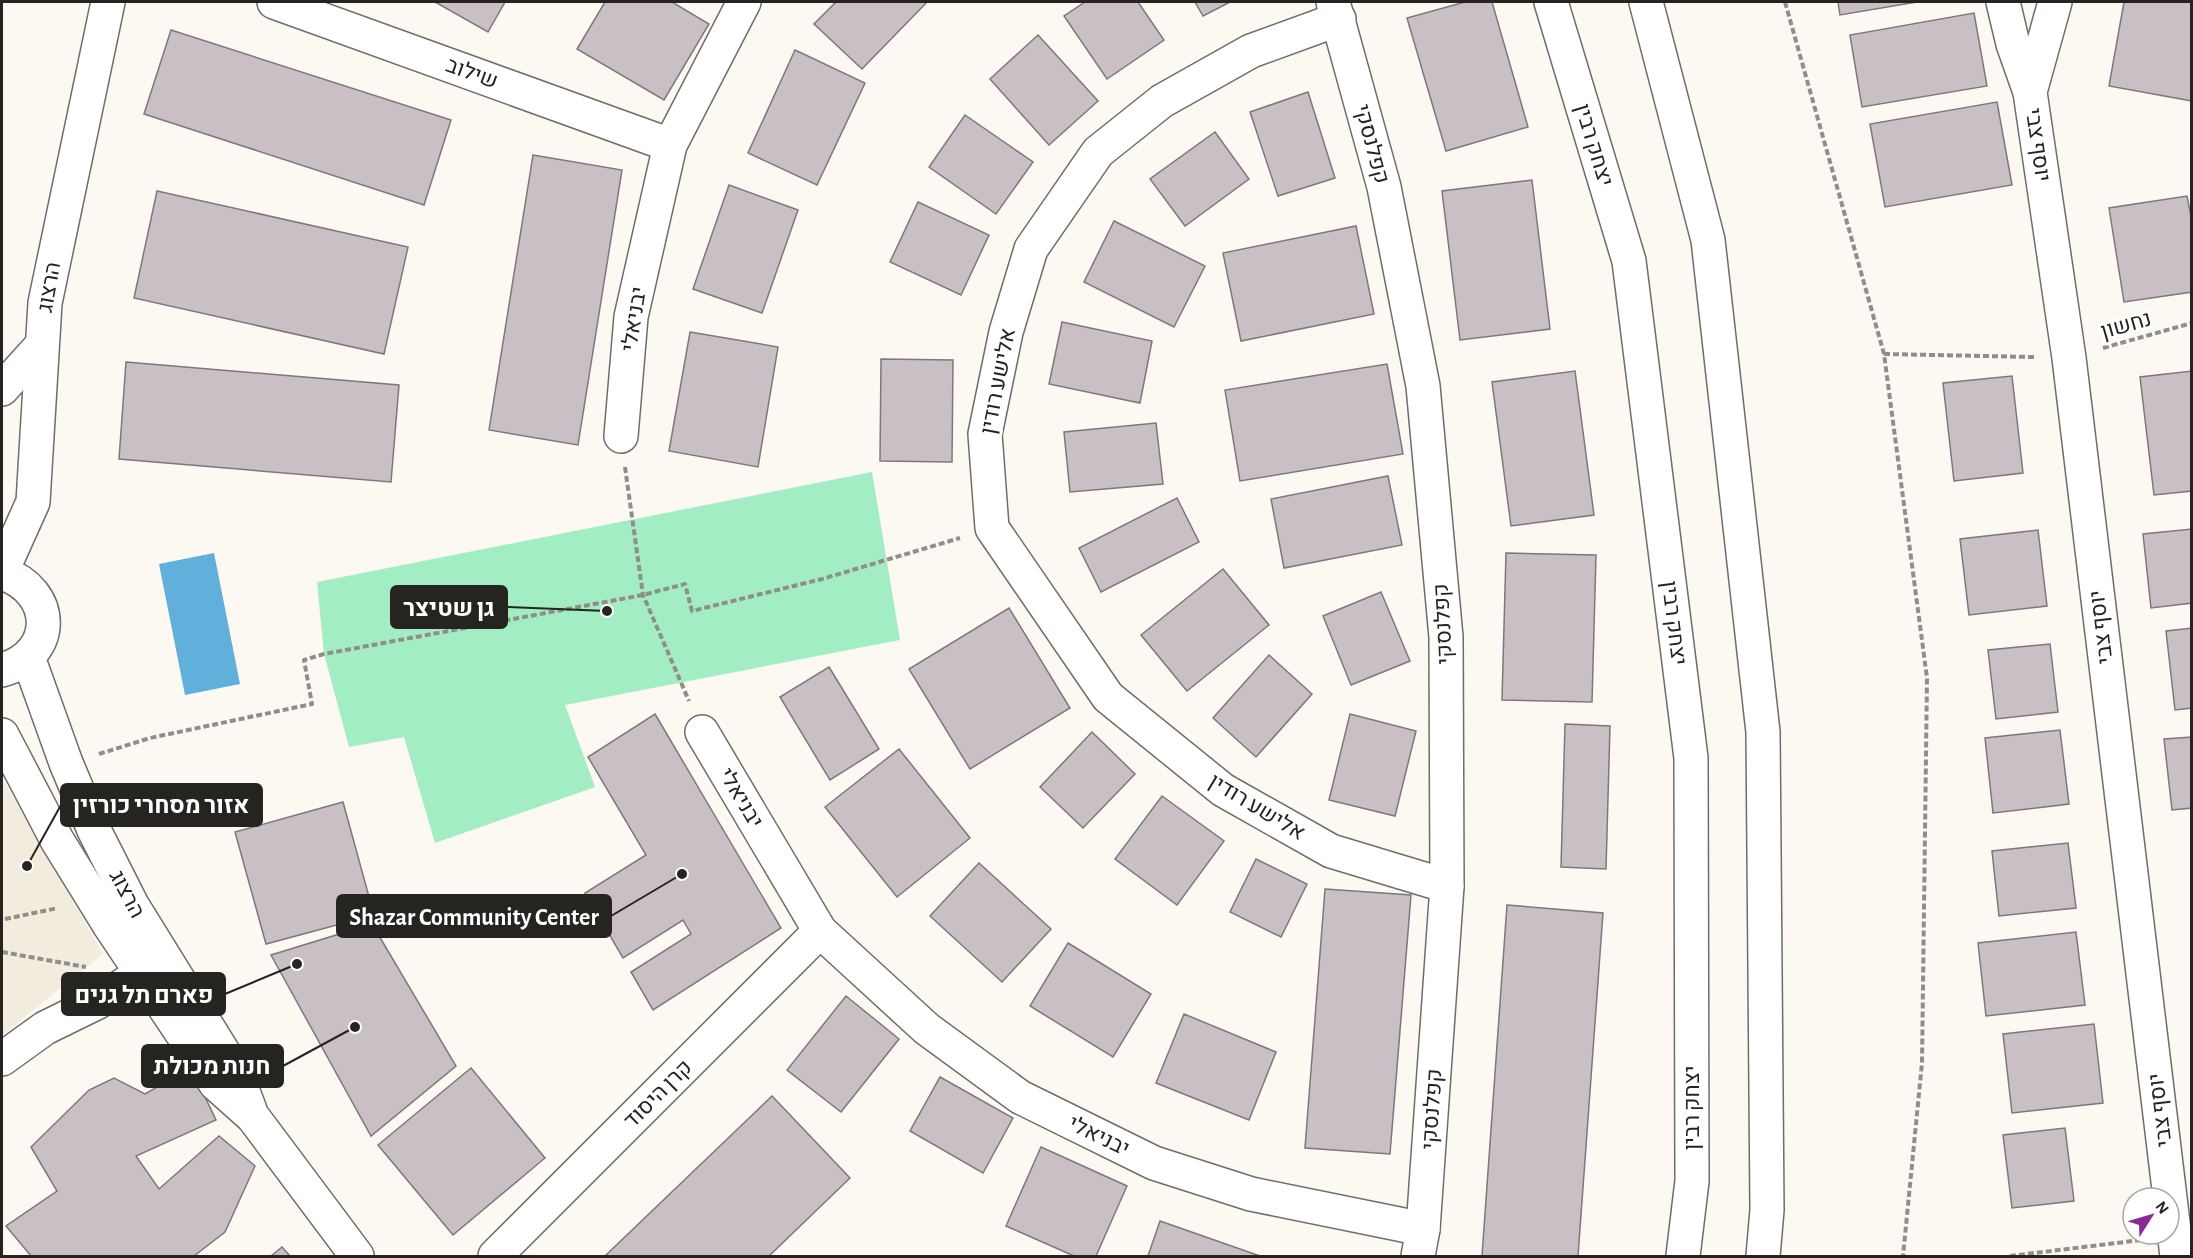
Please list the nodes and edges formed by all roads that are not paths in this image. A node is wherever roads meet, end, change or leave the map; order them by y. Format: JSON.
{"nodes":[{"id":1,"x":108,"y":2,"type":"edge"},
{"id":2,"x":274,"y":2,"type":"edge"},
{"id":3,"x":744,"y":2,"type":"edge"},
{"id":4,"x":1551,"y":2,"type":"edge"},
{"id":5,"x":1646,"y":2,"type":"edge"},
{"id":6,"x":2003,"y":2,"type":"edge"},
{"id":7,"x":2055,"y":2,"type":"edge"},
{"id":8,"x":1336,"y":10,"type":"edge"},
{"id":9,"x":2030,"y":92,"type":"junction"},
{"id":10,"x":670,"y":145,"type":"junction"},
{"id":11,"x":41,"y":346,"type":"junction"},
{"id":12,"x":2,"y":389,"type":"edge"},
{"id":13,"x":621,"y":436,"type":"road end"},
{"id":14,"x":2,"y":572,"type":"edge"},
{"id":15,"x":15,"y":664,"type":"edge"},
{"id":16,"x":702,"y":732,"type":"road end"},
{"id":17,"x":2,"y":735,"type":"edge"},
{"id":18,"x":1447,"y":886,"type":"junction"},
{"id":19,"x":820,"y":931,"type":"junction"},
{"id":20,"x":127,"y":970,"type":"junction"},
{"id":21,"x":186,"y":1039,"type":"junction"},
{"id":22,"x":2,"y":1059,"type":"edge"},
{"id":23,"x":253,"y":1117,"type":"junction"},
{"id":24,"x":2174,"y":1186,"type":"edge"},
{"id":25,"x":1421,"y":1243,"type":"edge"},
{"id":26,"x":357,"y":1257,"type":"edge"},
{"id":27,"x":495,"y":1257,"type":"edge"},
{"id":28,"x":1683,"y":1257,"type":"edge"},
{"id":29,"x":1763,"y":1257,"type":"edge"}],
"edges":[{"from":1,"to":11,"type":"street","name":"הרצוג"},
{"from":2,"to":10,"type":"street","name":"שילוב"},
{"from":3,"to":10,"type":"street","name":"יבניאלי"},
{"from":4,"to":28,"type":"street","name":"יצחק רבין"},
{"from":5,"to":29,"type":"street"},
{"from":6,"to":9,"type":"street"},
{"from":7,"to":9,"type":"street","name":"יוסף צבי"},
{"from":8,"to":18,"type":"street","name":"קפלנסקי"},
{"from":8,"to":18,"type":"street","name":"אלישע רודין"},
{"from":9,"to":24,"type":"street","name":"יוסף צבי"},
{"from":10,"to":13,"type":"street","name":"יבניאלי"},
{"from":11,"to":12,"type":"street"},
{"from":11,"to":14,"type":"street","name":"הרצוג"},
{"from":14,"to":15,"type":"street"},
{"from":15,"to":20,"type":"street","name":"הרצוג"},
{"from":16,"to":19,"type":"street","name":"יבניאלי"},
{"from":17,"to":20,"type":"street","name":"הרצוג"},
{"from":18,"to":25,"type":"street","name":"קפלנסקי"},
{"from":19,"to":25,"type":"street","name":"יבניאלי"},
{"from":19,"to":27,"type":"street","name":"קרן היסוד"},
{"from":20,"to":21,"type":"street","name":"הרצוג"},
{"from":20,"to":21,"type":"street"},
{"from":20,"to":22,"type":"street"},
{"from":20,"to":23,"type":"street","name":"הרצוג"},
{"from":21,"to":23,"type":"street","name":"הרצוג"},
{"from":23,"to":26,"type":"street","name":"הרצוג"}]}
